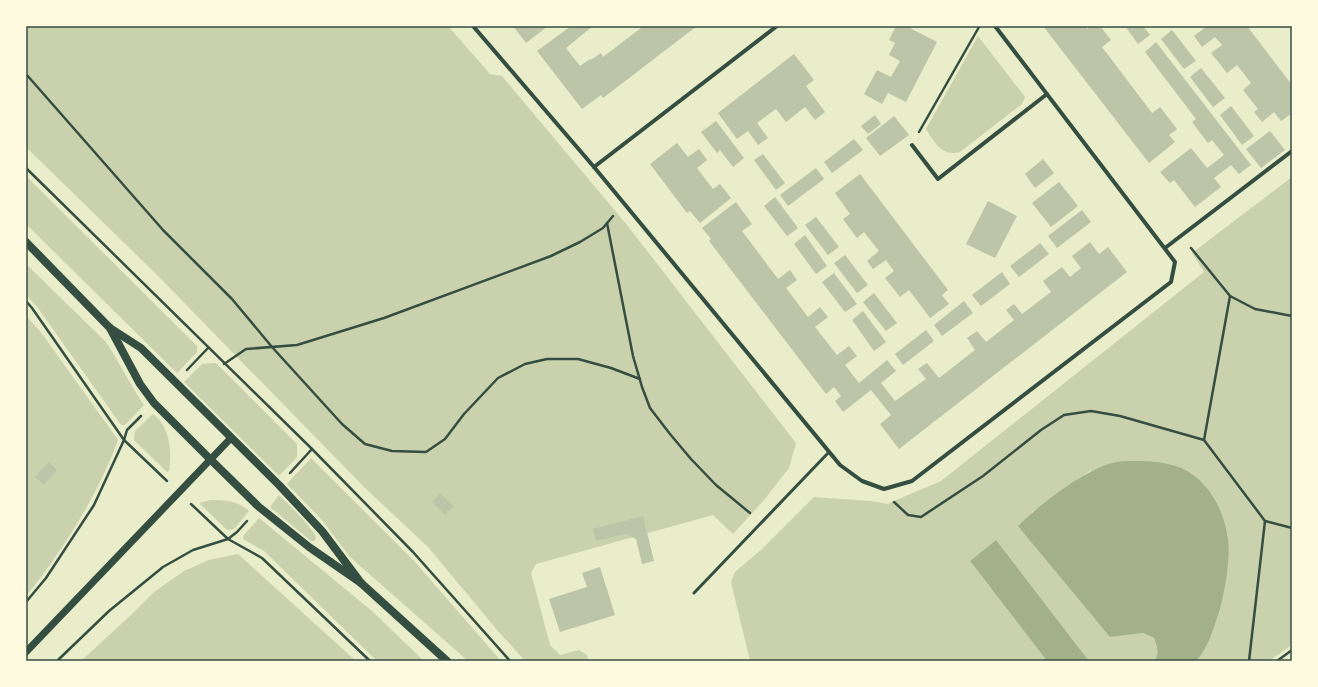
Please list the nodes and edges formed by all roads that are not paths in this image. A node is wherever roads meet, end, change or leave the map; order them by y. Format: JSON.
{"nodes":[{"id":1,"x":473,"y":26,"type":"edge"},
{"id":2,"x":777,"y":26,"type":"edge"},
{"id":3,"x":994,"y":26,"type":"edge"},
{"id":4,"x":1047,"y":94,"type":"junction"},
{"id":5,"x":912,"y":145,"type":"road end"},
{"id":6,"x":1292,"y":151,"type":"edge"},
{"id":7,"x":594,"y":167,"type":"junction"},
{"id":8,"x":26,"y":242,"type":"edge"},
{"id":9,"x":1165,"y":248,"type":"junction"},
{"id":10,"x":110,"y":328,"type":"junction"},
{"id":11,"x":231,"y":438,"type":"junction"},
{"id":12,"x":829,"y":452,"type":"junction"},
{"id":13,"x":210,"y":460,"type":"junction"},
{"id":14,"x":362,"y":582,"type":"junction"},
{"id":15,"x":694,"y":593,"type":"dead end"},
{"id":16,"x":26,"y":652,"type":"edge"},
{"id":17,"x":447,"y":661,"type":"edge"}],
"edges":[{"from":1,"to":7,"type":"street"},
{"from":2,"to":7,"type":"street"},
{"from":3,"to":4,"type":"street"},
{"from":4,"to":5,"type":"street"},
{"from":4,"to":9,"type":"street"},
{"from":6,"to":9,"type":"street"},
{"from":7,"to":12,"type":"street"},
{"from":8,"to":10,"type":"main road"},
{"from":9,"to":12,"type":"street"},
{"from":10,"to":11,"type":"main road"},
{"from":10,"to":13,"type":"main road"},
{"from":11,"to":13,"type":"street"},
{"from":11,"to":14,"type":"main road"},
{"from":12,"to":15,"type":"lane"},
{"from":13,"to":14,"type":"main road"},
{"from":13,"to":16,"type":"street"},
{"from":14,"to":17,"type":"main road"}]}
